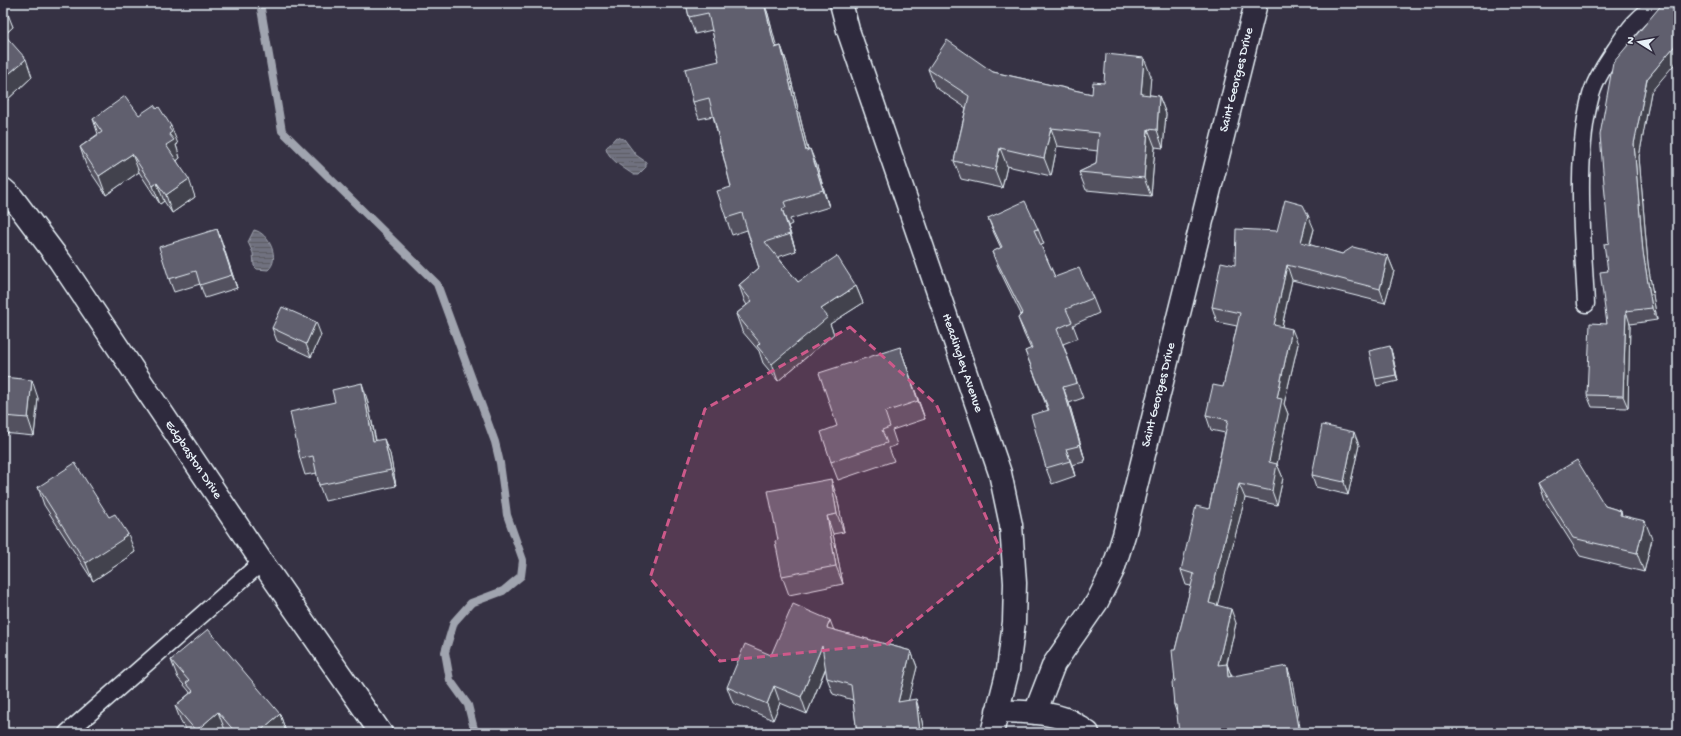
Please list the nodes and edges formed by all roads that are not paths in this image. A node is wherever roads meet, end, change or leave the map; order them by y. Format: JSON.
{"nodes":[{"id":1,"x":841,"y":3,"type":"edge"},
{"id":2,"x":1256,"y":3,"type":"edge"},
{"id":3,"x":1678,"y":3,"type":"edge"},
{"id":4,"x":3,"y":189,"type":"edge"},
{"id":5,"x":1586,"y":304,"type":"dead end"},
{"id":6,"x":262,"y":562,"type":"junction"},
{"id":7,"x":997,"y":711,"type":"junction"},
{"id":8,"x":1035,"y":713,"type":"junction"},
{"id":9,"x":67,"y":733,"type":"edge"},
{"id":10,"x":381,"y":733,"type":"edge"},
{"id":11,"x":992,"y":733,"type":"edge"},
{"id":12,"x":1088,"y":733,"type":"edge"}],
"edges":[{"from":1,"to":7,"type":"street","name":"Headingley Avenue"},
{"from":2,"to":8,"type":"street","name":"Saint Georges Drive"},
{"from":3,"to":5,"type":"lane"},
{"from":4,"to":6,"type":"street","name":"Edgbaston Drive"},
{"from":6,"to":9,"type":"lane"},
{"from":6,"to":10,"type":"street","name":"Edgbaston Drive"},
{"from":7,"to":8,"type":"street"},
{"from":7,"to":11,"type":"street","name":"Headingley Avenue"},
{"from":8,"to":12,"type":"street"}]}
